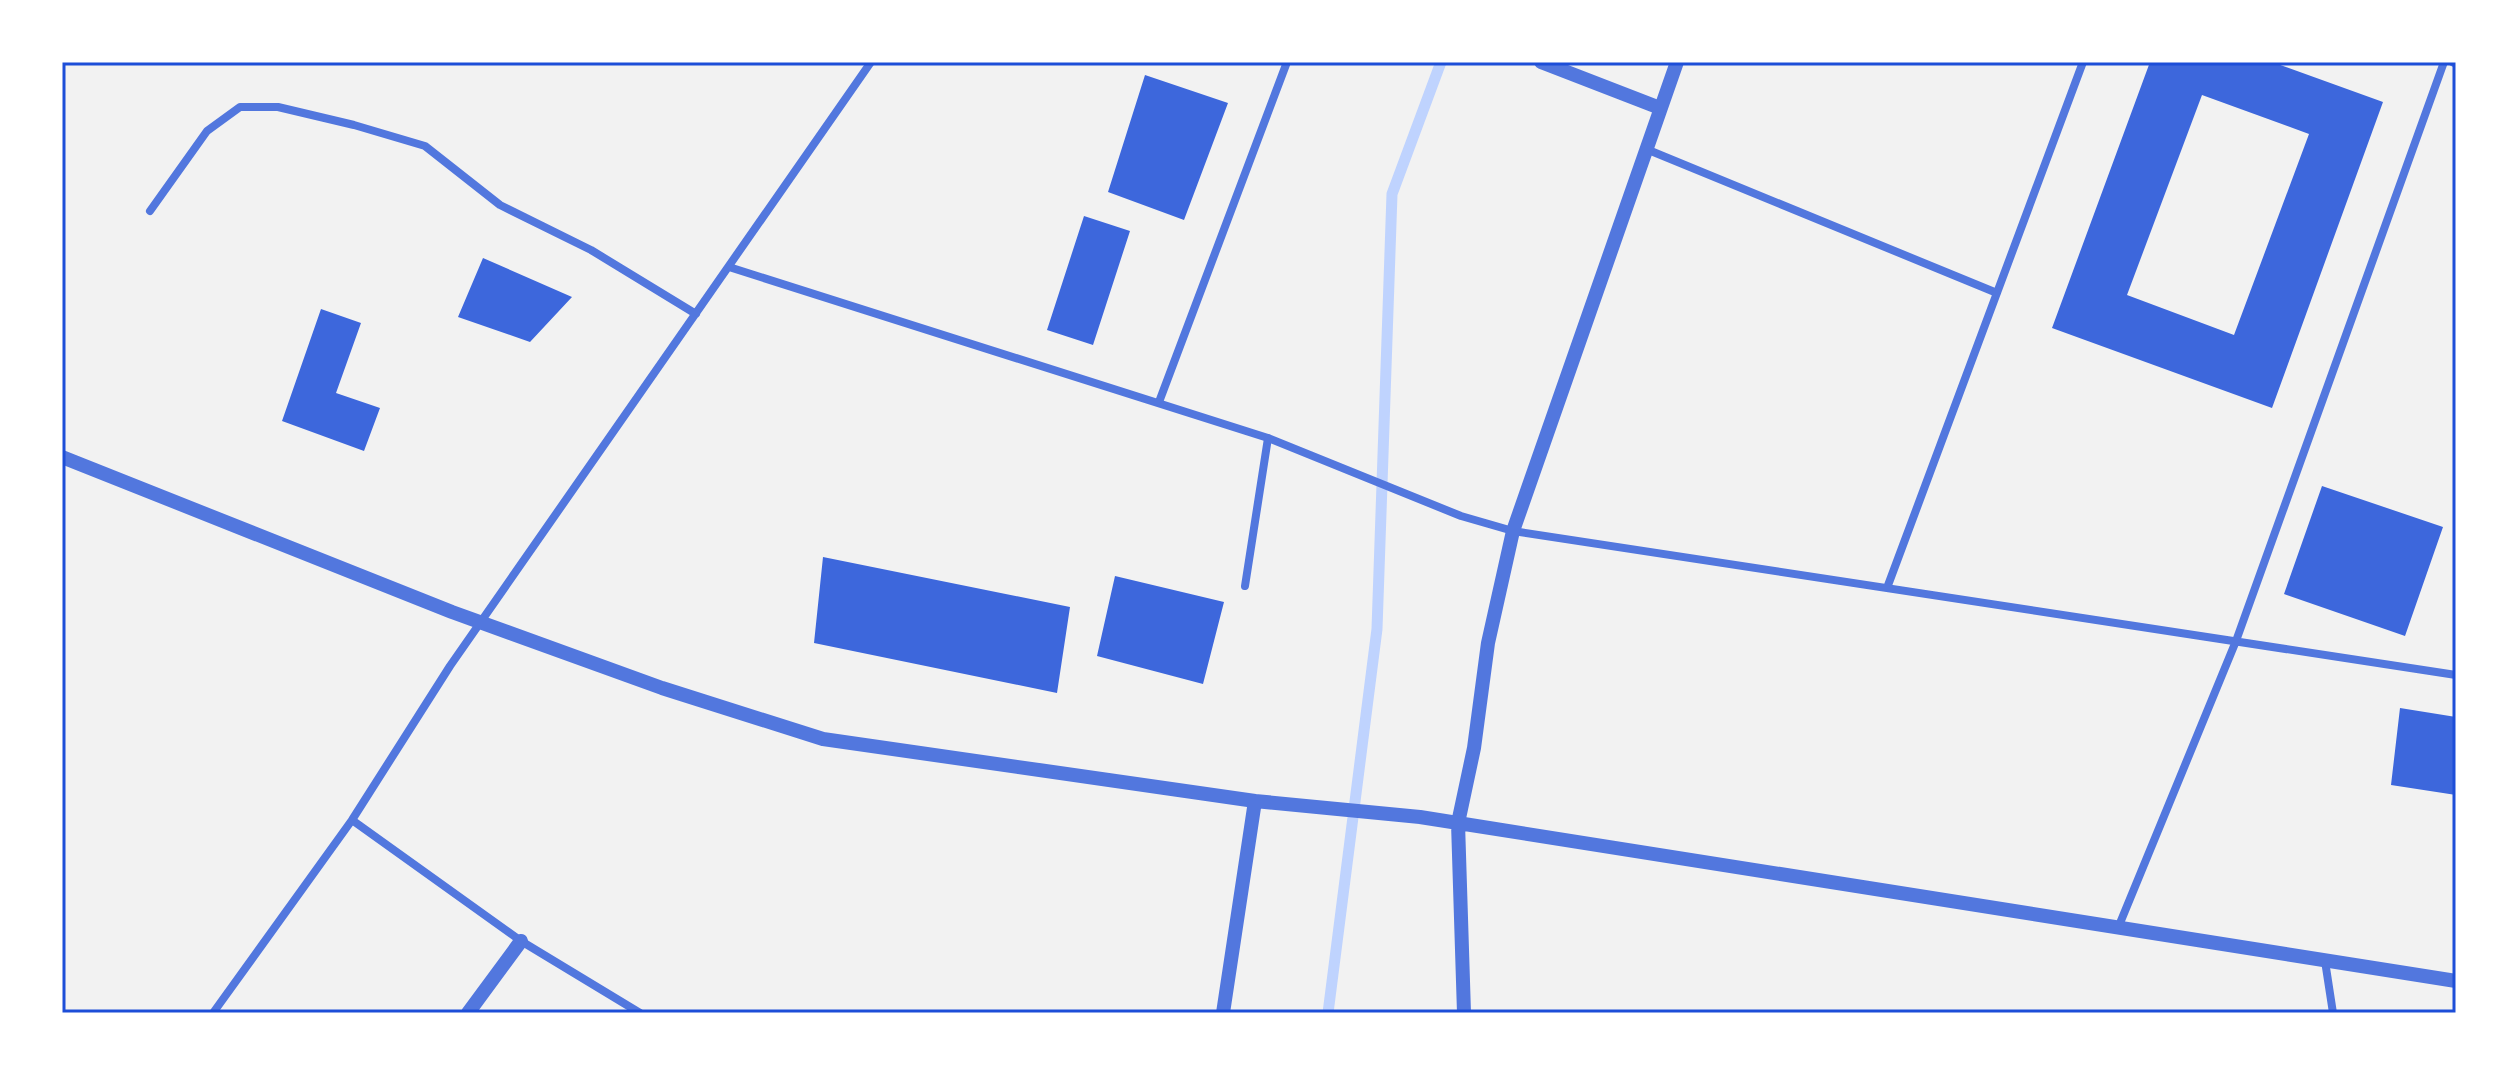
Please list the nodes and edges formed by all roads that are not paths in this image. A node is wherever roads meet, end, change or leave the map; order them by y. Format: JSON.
{"nodes":[{"id":1,"x":871,"y":62,"type":"edge"},
{"id":2,"x":1287,"y":62,"type":"edge"},
{"id":3,"x":1541,"y":62,"type":"edge"},
{"id":4,"x":1677,"y":62,"type":"edge"},
{"id":5,"x":2083,"y":62,"type":"edge"},
{"id":6,"x":2444,"y":62,"type":"edge"},
{"id":7,"x":1660,"y":108,"type":"junction"},
{"id":8,"x":1645,"y":149,"type":"junction"},
{"id":9,"x":150,"y":211,"type":"dead end"},
{"id":10,"x":729,"y":267,"type":"junction"},
{"id":11,"x":1997,"y":293,"type":"junction"},
{"id":12,"x":696,"y":314,"type":"junction"},
{"id":13,"x":1159,"y":402,"type":"junction"},
{"id":14,"x":1268,"y":438,"type":"junction"},
{"id":15,"x":62,"y":457,"type":"edge"},
{"id":16,"x":1513,"y":531,"type":"junction"},
{"id":17,"x":1245,"y":586,"type":"dead end"},
{"id":18,"x":1887,"y":588,"type":"junction"},
{"id":19,"x":482,"y":622,"type":"junction"},
{"id":20,"x":2236,"y":641,"type":"junction"},
{"id":21,"x":2456,"y":675,"type":"edge"},
{"id":22,"x":1255,"y":801,"type":"junction"},
{"id":23,"x":352,"y":820,"type":"junction"},
{"id":24,"x":1458,"y":823,"type":"junction"},
{"id":25,"x":2118,"y":928,"type":"junction"},
{"id":26,"x":521,"y":941,"type":"junction"},
{"id":27,"x":2325,"y":961,"type":"junction"},
{"id":28,"x":2456,"y":981,"type":"edge"},
{"id":29,"x":213,"y":1013,"type":"edge"},
{"id":30,"x":468,"y":1013,"type":"edge"},
{"id":31,"x":640,"y":1013,"type":"edge"},
{"id":32,"x":1223,"y":1013,"type":"edge"},
{"id":33,"x":1464,"y":1013,"type":"edge"},
{"id":34,"x":2333,"y":1013,"type":"edge"}],
"edges":[{"from":1,"to":10,"type":"street"},
{"from":2,"to":13,"type":"street"},
{"from":3,"to":7,"type":"street"},
{"from":4,"to":7,"type":"street"},
{"from":5,"to":11,"type":"street"},
{"from":6,"to":20,"type":"street"},
{"from":7,"to":8,"type":"street"},
{"from":8,"to":11,"type":"street"},
{"from":8,"to":16,"type":"street"},
{"from":9,"to":12,"type":"street"},
{"from":10,"to":12,"type":"street"},
{"from":10,"to":13,"type":"street"},
{"from":11,"to":18,"type":"street"},
{"from":12,"to":19,"type":"street"},
{"from":13,"to":14,"type":"street"},
{"from":14,"to":16,"type":"street"},
{"from":14,"to":17,"type":"street"},
{"from":15,"to":19,"type":"street"},
{"from":16,"to":18,"type":"street"},
{"from":16,"to":24,"type":"street"},
{"from":18,"to":20,"type":"street"},
{"from":19,"to":22,"type":"street"},
{"from":19,"to":23,"type":"street"},
{"from":20,"to":21,"type":"street"},
{"from":20,"to":25,"type":"street"},
{"from":22,"to":24,"type":"street"},
{"from":22,"to":32,"type":"street"},
{"from":23,"to":26,"type":"street"},
{"from":23,"to":29,"type":"street"},
{"from":24,"to":25,"type":"street"},
{"from":24,"to":33,"type":"street"},
{"from":25,"to":27,"type":"street"},
{"from":26,"to":30,"type":"street"},
{"from":26,"to":31,"type":"street"},
{"from":27,"to":28,"type":"street"},
{"from":27,"to":34,"type":"street"}]}
